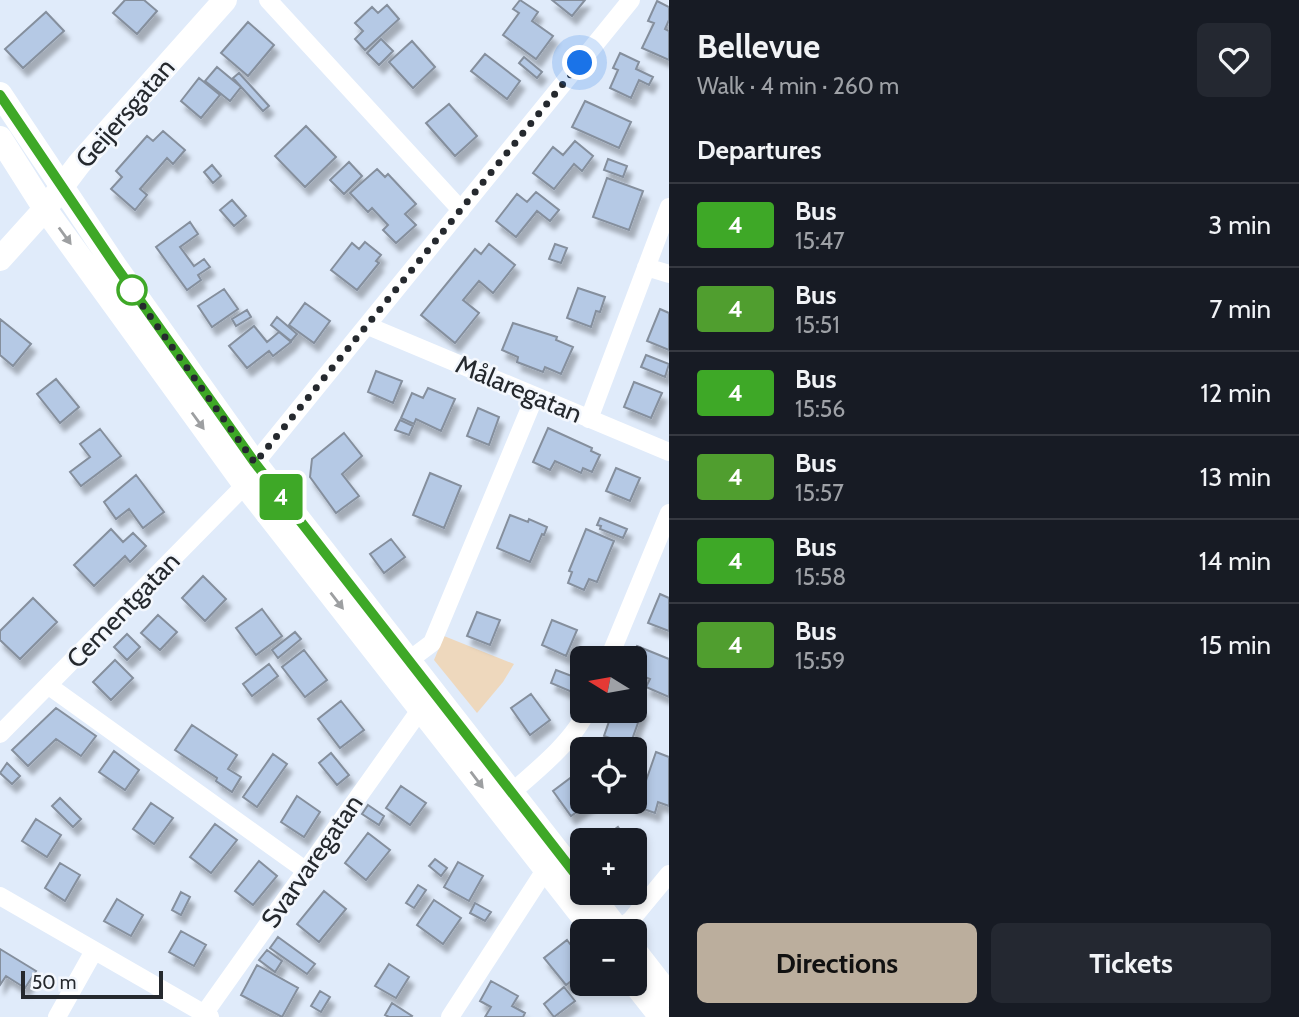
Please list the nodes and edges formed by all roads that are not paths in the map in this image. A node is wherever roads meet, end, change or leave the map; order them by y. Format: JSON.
{"nodes":[{"id":1,"x":225,"y":0,"type":"edge"},
{"id":2,"x":268,"y":0,"type":"edge"},
{"id":3,"x":631,"y":0,"type":"edge"},
{"id":4,"x":0,"y":94,"type":"edge"},
{"id":5,"x":0,"y":138,"type":"edge"},
{"id":6,"x":63,"y":187,"type":"junction"},
{"id":7,"x":669,"y":207,"type":"edge"},
{"id":8,"x":46,"y":209,"type":"junction"},
{"id":9,"x":461,"y":210,"type":"junction"},
{"id":10,"x":0,"y":259,"type":"edge"},
{"id":11,"x":646,"y":267,"type":"junction"},
{"id":12,"x":669,"y":274,"type":"edge"},
{"id":13,"x":368,"y":326,"type":"junction"},
{"id":14,"x":535,"y":396,"type":"junction"},
{"id":15,"x":589,"y":419,"type":"junction"},
{"id":16,"x":669,"y":452,"type":"edge"},
{"id":17,"x":250,"y":474,"type":"junction"},
{"id":18,"x":669,"y":513,"type":"edge"},
{"id":19,"x":614,"y":646,"type":"edge"},
{"id":20,"x":401,"y":666,"type":"junction"},
{"id":21,"x":49,"y":686,"type":"junction"},
{"id":22,"x":420,"y":710,"type":"junction"},
{"id":23,"x":582,"y":723,"type":"edge"},
{"id":24,"x":0,"y":734,"type":"edge"},
{"id":25,"x":504,"y":799,"type":"junction"},
{"id":26,"x":551,"y":861,"type":"junction"},
{"id":27,"x":305,"y":870,"type":"junction"},
{"id":28,"x":669,"y":874,"type":"edge"},
{"id":29,"x":570,"y":875,"type":"edge"},
{"id":30,"x":0,"y":896,"type":"edge"},
{"id":31,"x":601,"y":919,"type":"edge"},
{"id":32,"x":632,"y":919,"type":"edge"},
{"id":33,"x":94,"y":951,"type":"junction"},
{"id":34,"x":647,"y":967,"type":"edge"},
{"id":35,"x":669,"y":995,"type":"edge"},
{"id":36,"x":644,"y":996,"type":"edge"},
{"id":37,"x":207,"y":1015,"type":"edge"},
{"id":38,"x":57,"y":1017,"type":"edge"},
{"id":39,"x":450,"y":1017,"type":"edge"},
{"id":40,"x":661,"y":1017,"type":"edge"}],
"edges":[{"from":1,"to":6,"type":"street","name":"Geijersgatan"},
{"from":2,"to":9,"type":"street"},
{"from":3,"to":9,"type":"street","name":"Cementgatan"},
{"from":4,"to":6,"type":"street"},
{"from":5,"to":8,"type":"street"},
{"from":6,"to":8,"type":"street","name":"Geijersgatan"},
{"from":6,"to":17,"type":"street"},
{"from":7,"to":11,"type":"street"},
{"from":8,"to":10,"type":"street","name":"Geijersgatan"},
{"from":8,"to":17,"type":"street","one_way":true},
{"from":9,"to":13,"type":"street","name":"Cementgatan"},
{"from":11,"to":12,"type":"street"},
{"from":11,"to":15,"type":"street"},
{"from":13,"to":14,"type":"street","name":"Målaregatan"},
{"from":13,"to":17,"type":"street","name":"Cementgatan"},
{"from":14,"to":15,"type":"street","name":"Målaregatan"},
{"from":14,"to":20,"type":"street"},
{"from":15,"to":16,"type":"street","name":"Målaregatan"},
{"from":17,"to":20,"type":"street"},
{"from":17,"to":21,"type":"street","name":"Cementgatan"},
{"from":18,"to":19,"type":"street"},
{"from":20,"to":22,"type":"street"},
{"from":20,"to":25,"type":"street"},
{"from":21,"to":24,"type":"street","name":"Cementgatan"},
{"from":21,"to":27,"type":"street"},
{"from":22,"to":25,"type":"street","one_way":true},
{"from":22,"to":27,"type":"street","name":"Svarvaregatan"},
{"from":23,"to":25,"type":"street"},
{"from":25,"to":26,"type":"street"},
{"from":26,"to":29,"type":"street"},
{"from":26,"to":31,"type":"street"},
{"from":26,"to":39,"type":"street"},
{"from":27,"to":37,"type":"street","name":"Svarvaregatan"},
{"from":28,"to":32,"type":"street"},
{"from":30,"to":33,"type":"street"},
{"from":33,"to":37,"type":"street"},
{"from":33,"to":38,"type":"street"},
{"from":34,"to":35,"type":"street"},
{"from":36,"to":40,"type":"street"}]}
